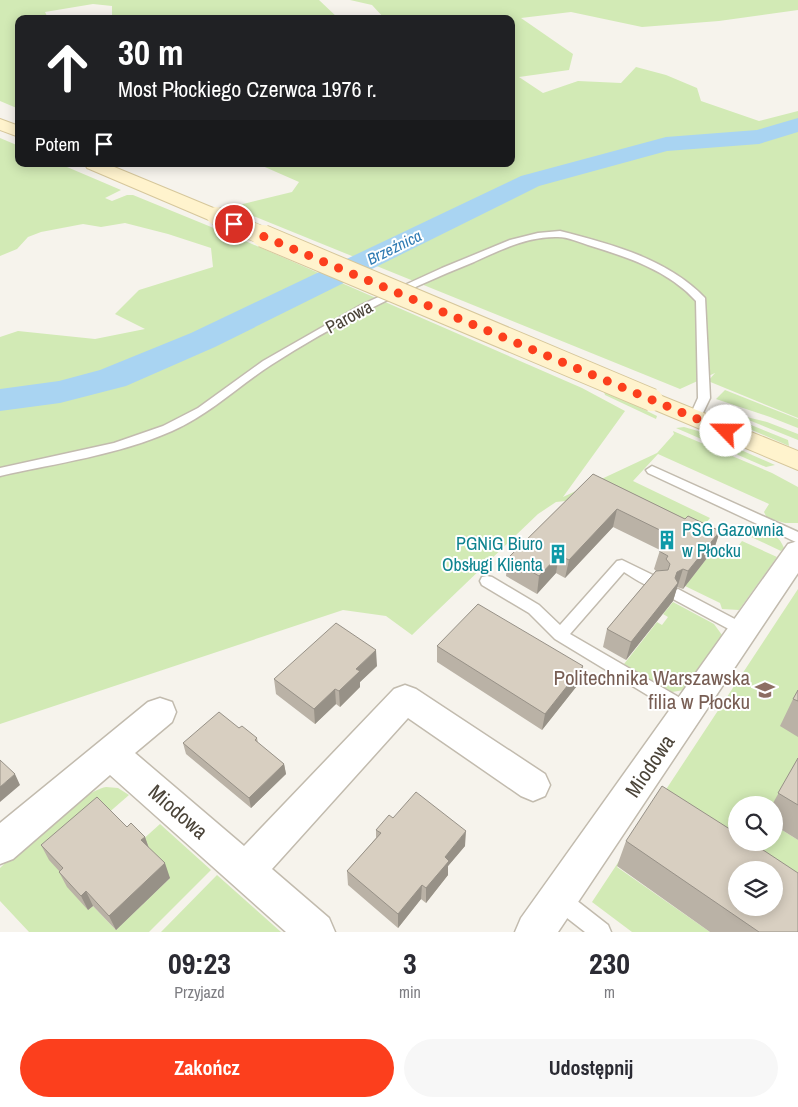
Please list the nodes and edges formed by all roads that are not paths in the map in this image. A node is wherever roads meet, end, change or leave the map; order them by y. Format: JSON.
{"nodes":[{"id":1,"x":0,"y":124,"type":"edge"},
{"id":2,"x":15,"y":130,"type":"edge"},
{"id":3,"x":100,"y":167,"type":"edge"},
{"id":4,"x":695,"y":418,"type":"junction"},
{"id":5,"x":798,"y":461,"type":"edge"},
{"id":6,"x":652,"y":470,"type":"dead end"},
{"id":7,"x":0,"y":472,"type":"edge"},
{"id":8,"x":798,"y":538,"type":"edge"},
{"id":9,"x":798,"y":551,"type":"edge"},
{"id":10,"x":487,"y":581,"type":"dead end"},
{"id":11,"x":656,"y":583,"type":"edge"},
{"id":12,"x":678,"y":595,"type":"edge"},
{"id":13,"x":743,"y":630,"type":"junction"},
{"id":14,"x":560,"y":635,"type":"junction"},
{"id":15,"x":688,"y":711,"type":"junction"},
{"id":16,"x":160,"y":712,"type":"dead end"},
{"id":17,"x":110,"y":754,"type":"junction"},
{"id":18,"x":533,"y":785,"type":"dead end"},
{"id":19,"x":0,"y":846,"type":"edge"},
{"id":20,"x":245,"y":871,"type":"junction"},
{"id":21,"x":559,"y":899,"type":"junction"},
{"id":22,"x":315,"y":932,"type":"edge"},
{"id":23,"x":536,"y":932,"type":"edge"},
{"id":24,"x":601,"y":932,"type":"edge"}],
"edges":[{"from":1,"to":2,"type":"street"},
{"from":3,"to":4,"type":"street","bridge":true},
{"from":4,"to":5,"type":"street"},
{"from":4,"to":7,"type":"lane","name":"Parowa"},
{"from":6,"to":8,"type":"lane"},
{"from":9,"to":13,"type":"street","name":"Miodowa"},
{"from":10,"to":14,"type":"lane"},
{"from":11,"to":14,"type":"lane"},
{"from":12,"to":13,"type":"lane"},
{"from":13,"to":15,"type":"street","name":"Miodowa"},
{"from":14,"to":15,"type":"lane"},
{"from":15,"to":21,"type":"street","name":"Miodowa"},
{"from":16,"to":17,"type":"street"},
{"from":17,"to":19,"type":"street"},
{"from":17,"to":20,"type":"street","name":"Miodowa"},
{"from":18,"to":20,"type":"street"},
{"from":20,"to":22,"type":"street","name":"Miodowa"},
{"from":21,"to":23,"type":"street","name":"Miodowa"},
{"from":21,"to":24,"type":"lane"}]}
